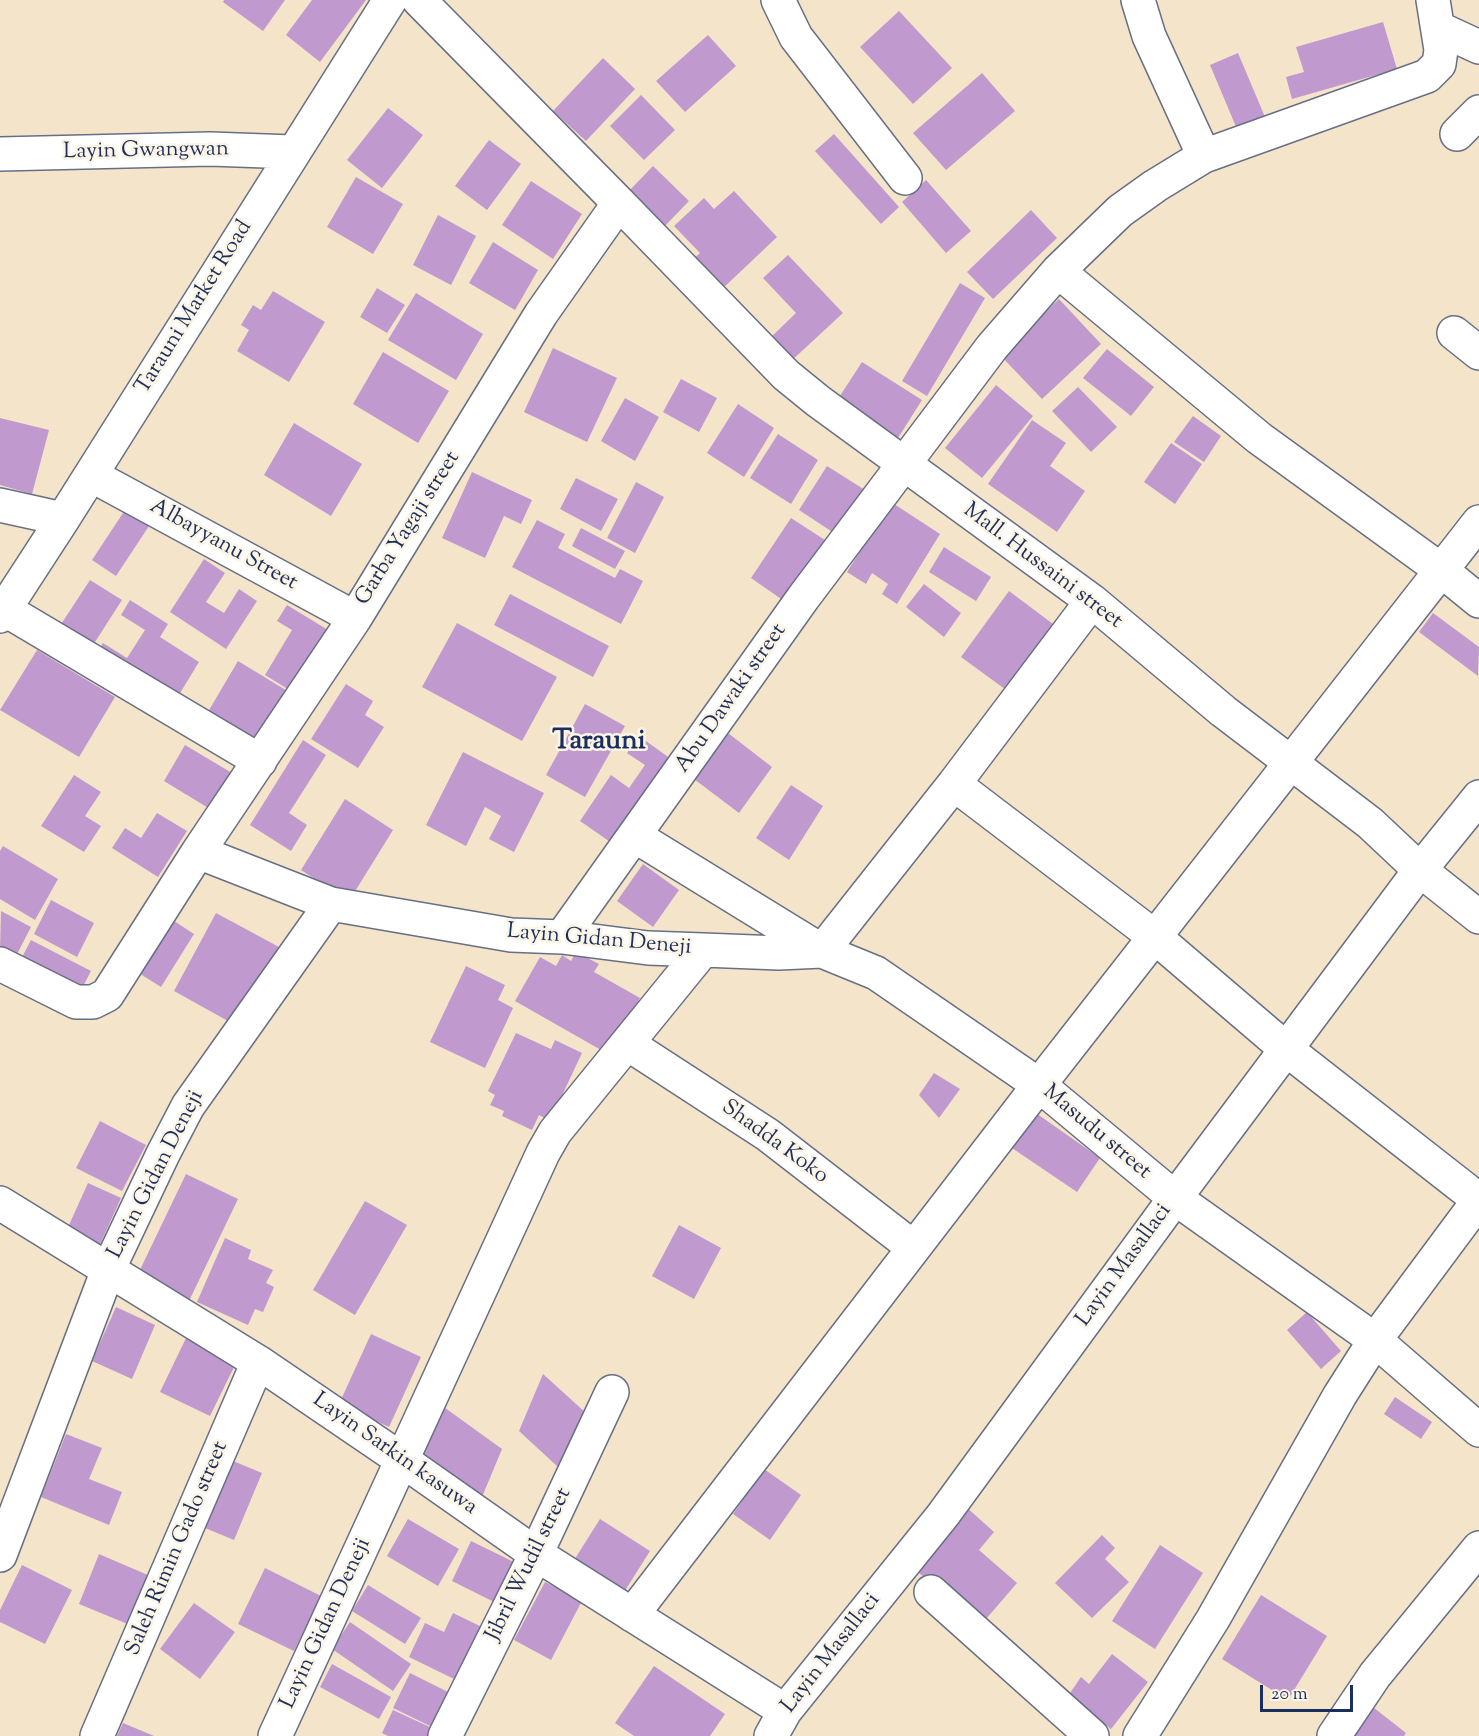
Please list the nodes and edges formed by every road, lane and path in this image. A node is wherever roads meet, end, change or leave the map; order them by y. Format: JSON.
{"nodes":[{"id":1,"x":390,"y":0,"type":"edge"},
{"id":2,"x":419,"y":0,"type":"edge"},
{"id":3,"x":778,"y":0,"type":"edge"},
{"id":4,"x":1138,"y":0,"type":"edge"},
{"id":5,"x":1435,"y":14,"type":"edge"},
{"id":6,"x":1479,"y":47,"type":"edge"},
{"id":7,"x":293,"y":152,"type":"junction"},
{"id":8,"x":0,"y":154,"type":"edge"},
{"id":9,"x":1204,"y":156,"type":"junction"},
{"id":10,"x":905,"y":178,"type":"dead end"},
{"id":11,"x":619,"y":203,"type":"junction"},
{"id":12,"x":1058,"y":271,"type":"junction"},
{"id":13,"x":1454,"y":333,"type":"dead end"},
{"id":14,"x":1479,"y":353,"type":"edge"},
{"id":15,"x":905,"y":463,"type":"junction"},
{"id":16,"x":91,"y":475,"type":"junction"},
{"id":17,"x":0,"y":505,"type":"edge"},
{"id":18,"x":63,"y":519,"type":"junction"},
{"id":19,"x":1479,"y":522,"type":"edge"},
{"id":20,"x":1441,"y":570,"type":"junction"},
{"id":21,"x":1092,"y":601,"type":"junction"},
{"id":22,"x":1479,"y":601,"type":"edge"},
{"id":23,"x":2,"y":612,"type":"edge"},
{"id":24,"x":355,"y":618,"type":"junction"},
{"id":25,"x":260,"y":761,"type":"junction"},
{"id":26,"x":1292,"y":762,"type":"junction"},
{"id":27,"x":954,"y":784,"type":"junction"},
{"id":28,"x":1479,"y":796,"type":"edge"},
{"id":29,"x":635,"y":836,"type":"junction"},
{"id":30,"x":198,"y":852,"type":"junction"},
{"id":31,"x":1420,"y":870,"type":"junction"},
{"id":32,"x":331,"y":904,"type":"junction"},
{"id":33,"x":1479,"y":917,"type":"edge"},
{"id":34,"x":1155,"y":937,"type":"junction"},
{"id":35,"x":562,"y":938,"type":"junction"},
{"id":36,"x":703,"y":950,"type":"junction"},
{"id":37,"x":822,"y":951,"type":"junction"},
{"id":38,"x":0,"y":964,"type":"edge"},
{"id":39,"x":628,"y":1044,"type":"junction"},
{"id":40,"x":1286,"y":1049,"type":"junction"},
{"id":41,"x":1039,"y":1085,"type":"junction"},
{"id":42,"x":1175,"y":1198,"type":"junction"},
{"id":43,"x":1479,"y":1200,"type":"edge"},
{"id":44,"x":0,"y":1203,"type":"edge"},
{"id":45,"x":914,"y":1248,"type":"junction"},
{"id":46,"x":108,"y":1270,"type":"junction"},
{"id":47,"x":1375,"y":1340,"type":"junction"},
{"id":48,"x":258,"y":1362,"type":"junction"},
{"id":49,"x":612,"y":1392,"type":"dead end"},
{"id":50,"x":1479,"y":1430,"type":"edge"},
{"id":51,"x":402,"y":1460,"type":"junction"},
{"id":52,"x":1479,"y":1548,"type":"edge"},
{"id":53,"x":536,"y":1554,"type":"junction"},
{"id":54,"x":0,"y":1555,"type":"edge"},
{"id":55,"x":931,"y":1592,"type":"dead end"},
{"id":56,"x":632,"y":1615,"type":"junction"},
{"id":57,"x":778,"y":1723,"type":"edge"},
{"id":58,"x":97,"y":1736,"type":"edge"},
{"id":59,"x":275,"y":1736,"type":"edge"},
{"id":60,"x":445,"y":1736,"type":"edge"},
{"id":61,"x":1092,"y":1736,"type":"edge"},
{"id":62,"x":1140,"y":1736,"type":"edge"},
{"id":63,"x":1334,"y":1736,"type":"edge"}],
"edges":[{"from":1,"to":7,"type":"street","name":"Tarauni Market Road"},
{"from":2,"to":11,"type":"street"},
{"from":3,"to":10,"type":"street"},
{"from":4,"to":9,"type":"street"},
{"from":5,"to":6,"type":"street"},
{"from":5,"to":9,"type":"street","name":"Abu Dawaki street"},
{"from":7,"to":8,"type":"street","name":"Layin Gwangwan"},
{"from":7,"to":16,"type":"street","name":"Tarauni Market Road"},
{"from":9,"to":12,"type":"street","name":"Abu Dawaki street"},
{"from":11,"to":15,"type":"street","name":"Mall. Hussaini street"},
{"from":11,"to":24,"type":"street","name":"Garba Yagaji street"},
{"from":12,"to":15,"type":"street","name":"Abu Dawaki street"},
{"from":12,"to":20,"type":"street"},
{"from":13,"to":14,"type":"street"},
{"from":15,"to":21,"type":"street","name":"Mall. Hussaini street"},
{"from":15,"to":29,"type":"street","name":"Abu Dawaki street"},
{"from":16,"to":18,"type":"street","name":"Tarauni Market Road"},
{"from":16,"to":24,"type":"street","name":"Albayyanu Street"},
{"from":17,"to":18,"type":"street"},
{"from":18,"to":23,"type":"street","name":"Tarauni Market Road"},
{"from":19,"to":20,"type":"street"},
{"from":20,"to":22,"type":"street"},
{"from":20,"to":26,"type":"street"},
{"from":21,"to":26,"type":"street","name":"Mall. Hussaini street"},
{"from":21,"to":27,"type":"street"},
{"from":23,"to":25,"type":"street"},
{"from":24,"to":25,"type":"street","name":"Garba Yagaji street"},
{"from":25,"to":30,"type":"street","name":"Garba Yagaji street"},
{"from":26,"to":31,"type":"street","name":"Mall. Hussaini street"},
{"from":26,"to":34,"type":"street"},
{"from":27,"to":34,"type":"street"},
{"from":27,"to":37,"type":"street"},
{"from":28,"to":31,"type":"street","name":"Layin Masallaci"},
{"from":29,"to":35,"type":"street","name":"Abu Dawaki street"},
{"from":29,"to":37,"type":"street"},
{"from":30,"to":32,"type":"street"},
{"from":30,"to":38,"type":"street","name":"Garba Yagaji street"},
{"from":31,"to":33,"type":"street","name":"Mall. Hussaini street"},
{"from":31,"to":40,"type":"street","name":"Layin Masallaci"},
{"from":32,"to":35,"type":"street","name":"Layin Gidan Deneji"},
{"from":32,"to":46,"type":"street","name":"Layin Gidan Deneji"},
{"from":34,"to":40,"type":"street"},
{"from":34,"to":41,"type":"street"},
{"from":35,"to":36,"type":"street","name":"Layin Gidan Deneji"},
{"from":36,"to":37,"type":"street","name":"Masudu street"},
{"from":36,"to":39,"type":"street","name":"Layin Gidan Deneji"},
{"from":37,"to":41,"type":"street","name":"Masudu street"},
{"from":39,"to":45,"type":"street","name":"Shadda Koko"},
{"from":39,"to":51,"type":"street","name":"Layin Gidan Deneji"},
{"from":40,"to":42,"type":"street","name":"Layin Masallaci"},
{"from":40,"to":43,"type":"street"},
{"from":41,"to":42,"type":"street","name":"Masudu street"},
{"from":41,"to":45,"type":"street"},
{"from":42,"to":47,"type":"street","name":"Masudu street"},
{"from":42,"to":57,"type":"street","name":"Layin Masallaci"},
{"from":43,"to":47,"type":"street"},
{"from":44,"to":46,"type":"street","name":"Layin Sarkin kasuwa"},
{"from":45,"to":56,"type":"street"},
{"from":46,"to":48,"type":"street","name":"Layin Sarkin kasuwa"},
{"from":46,"to":54,"type":"street","name":"Layin Gidan Deneji"},
{"from":47,"to":50,"type":"street","name":"Masudu street"},
{"from":47,"to":62,"type":"street"},
{"from":48,"to":51,"type":"street","name":"Layin Sarkin kasuwa"},
{"from":48,"to":58,"type":"street","name":"Saleh Rimin Gado street"},
{"from":49,"to":53,"type":"street","name":"Jibril Wudil street"},
{"from":51,"to":53,"type":"street","name":"Layin Sarkin kasuwa"},
{"from":51,"to":59,"type":"street","name":"Layin Gidan Deneji"},
{"from":52,"to":63,"type":"street"},
{"from":53,"to":56,"type":"street","name":"Layin Sarkin kasuwa"},
{"from":53,"to":60,"type":"street","name":"Jibril Wudil street"},
{"from":55,"to":61,"type":"street"},
{"from":56,"to":57,"type":"street","name":"Layin Sarkin kasuwa"}]}
